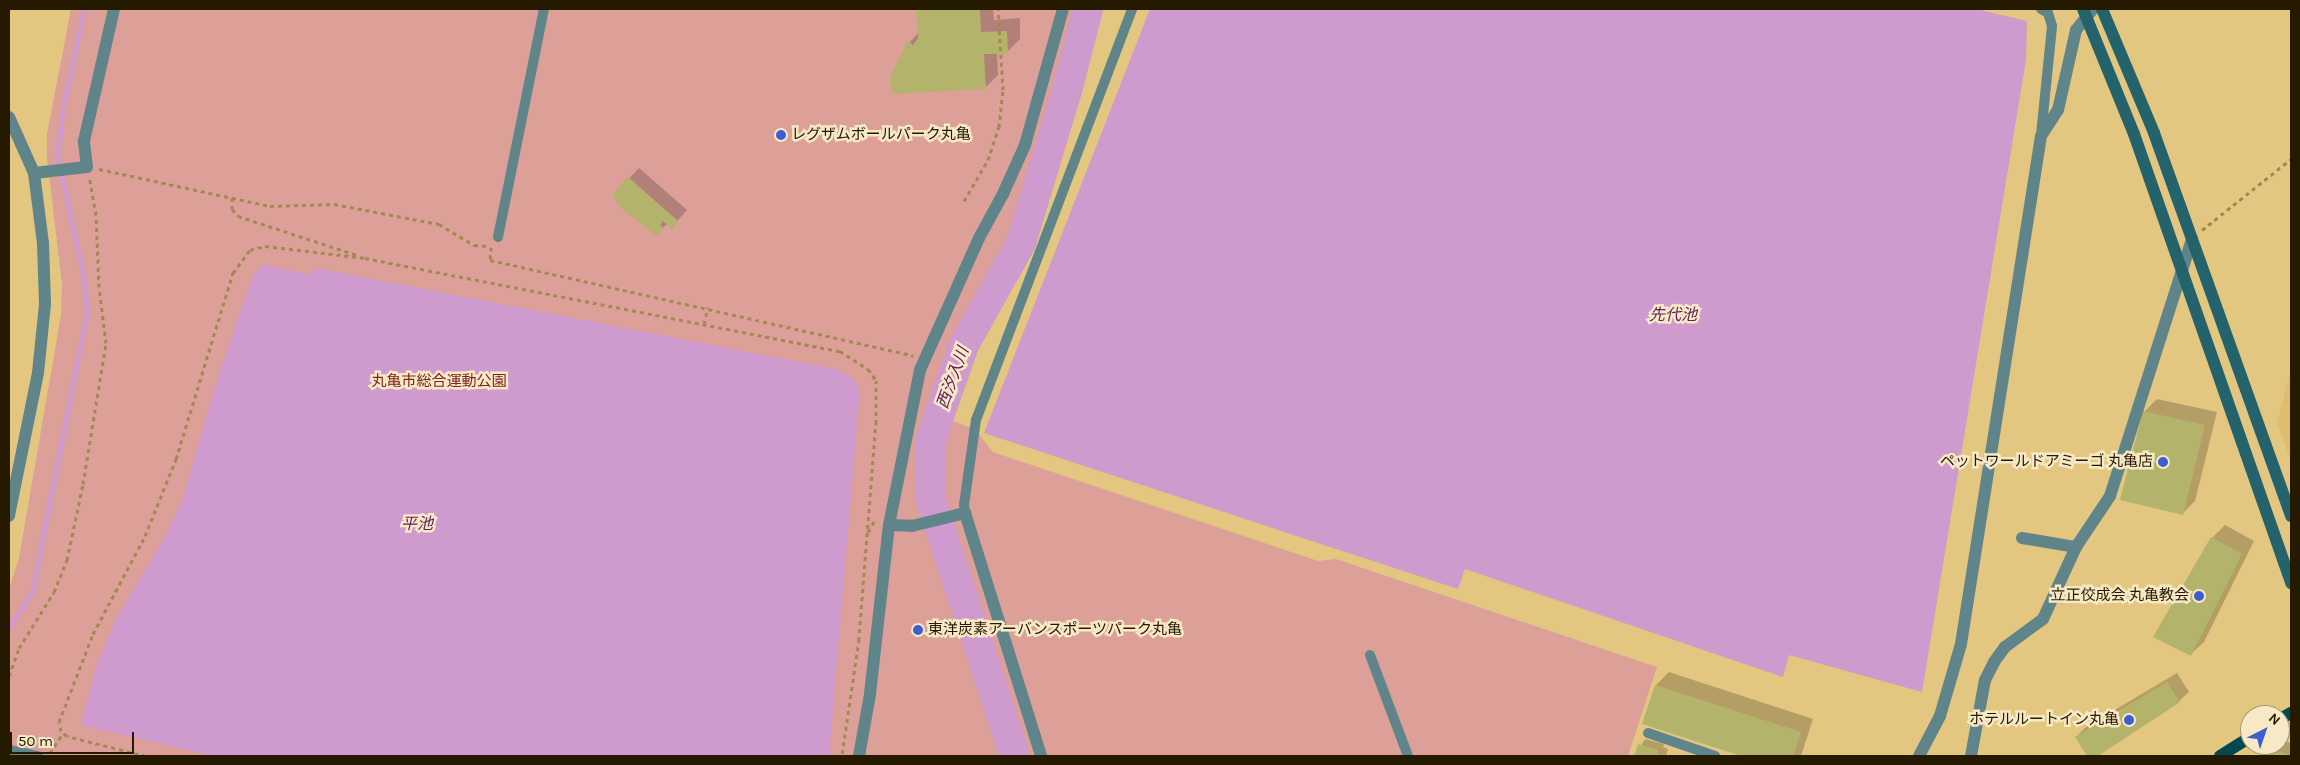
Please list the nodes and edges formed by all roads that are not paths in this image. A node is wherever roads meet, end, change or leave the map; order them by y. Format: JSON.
{"nodes":[{"id":1,"x":114,"y":9,"type":"edge"},
{"id":2,"x":544,"y":9,"type":"edge"},
{"id":3,"x":1063,"y":9,"type":"edge"},
{"id":4,"x":1132,"y":9,"type":"edge"},
{"id":5,"x":2042,"y":9,"type":"edge"},
{"id":6,"x":2102,"y":9,"type":"edge"},
{"id":7,"x":2088,"y":11,"type":"edge"},
{"id":8,"x":9,"y":117,"type":"edge"},
{"id":9,"x":2041,"y":136,"type":"junction"},
{"id":10,"x":34,"y":173,"type":"junction"},
{"id":11,"x":498,"y":237,"type":"road end"},
{"id":12,"x":2192,"y":239,"type":"junction"},
{"id":13,"x":2181,"y":269,"type":"junction"},
{"id":14,"x":966,"y":513,"type":"junction"},
{"id":15,"x":9,"y":516,"type":"edge"},
{"id":16,"x":2291,"y":516,"type":"edge"},
{"id":17,"x":889,"y":525,"type":"junction"},
{"id":18,"x":2022,"y":538,"type":"dead end"},
{"id":19,"x":2076,"y":547,"type":"junction"},
{"id":20,"x":2291,"y":583,"type":"edge"},
{"id":21,"x":1370,"y":655,"type":"dead end"},
{"id":22,"x":1648,"y":733,"type":"dead end"},
{"id":23,"x":2240,"y":744,"type":"edge"},
{"id":24,"x":9,"y":750,"type":"edge"},
{"id":25,"x":38,"y":756,"type":"edge"},
{"id":26,"x":859,"y":756,"type":"edge"},
{"id":27,"x":1041,"y":756,"type":"edge"},
{"id":28,"x":1408,"y":756,"type":"edge"},
{"id":29,"x":1715,"y":756,"type":"edge"},
{"id":30,"x":1919,"y":756,"type":"edge"},
{"id":31,"x":1971,"y":756,"type":"edge"},
{"id":32,"x":2220,"y":756,"type":"edge"}],
"edges":[{"from":1,"to":10,"type":"street"},
{"from":2,"to":11,"type":"lane"},
{"from":3,"to":17,"type":"street"},
{"from":4,"to":14,"type":"lane"},
{"from":5,"to":9,"type":"lane"},
{"from":6,"to":12,"type":"street"},
{"from":7,"to":9,"type":"street"},
{"from":7,"to":13,"type":"street"},
{"from":8,"to":10,"type":"street"},
{"from":9,"to":30,"type":"street"},
{"from":10,"to":15,"type":"street"},
{"from":12,"to":13,"type":"street"},
{"from":12,"to":16,"type":"street"},
{"from":13,"to":19,"type":"street"},
{"from":13,"to":20,"type":"street"},
{"from":14,"to":17,"type":"street"},
{"from":14,"to":27,"type":"street"},
{"from":17,"to":26,"type":"street"},
{"from":18,"to":19,"type":"street"},
{"from":19,"to":31,"type":"street"},
{"from":21,"to":28,"type":"lane"},
{"from":22,"to":29,"type":"lane"},
{"from":23,"to":32,"type":"main road"},
{"from":24,"to":25,"type":"lane"}]}
